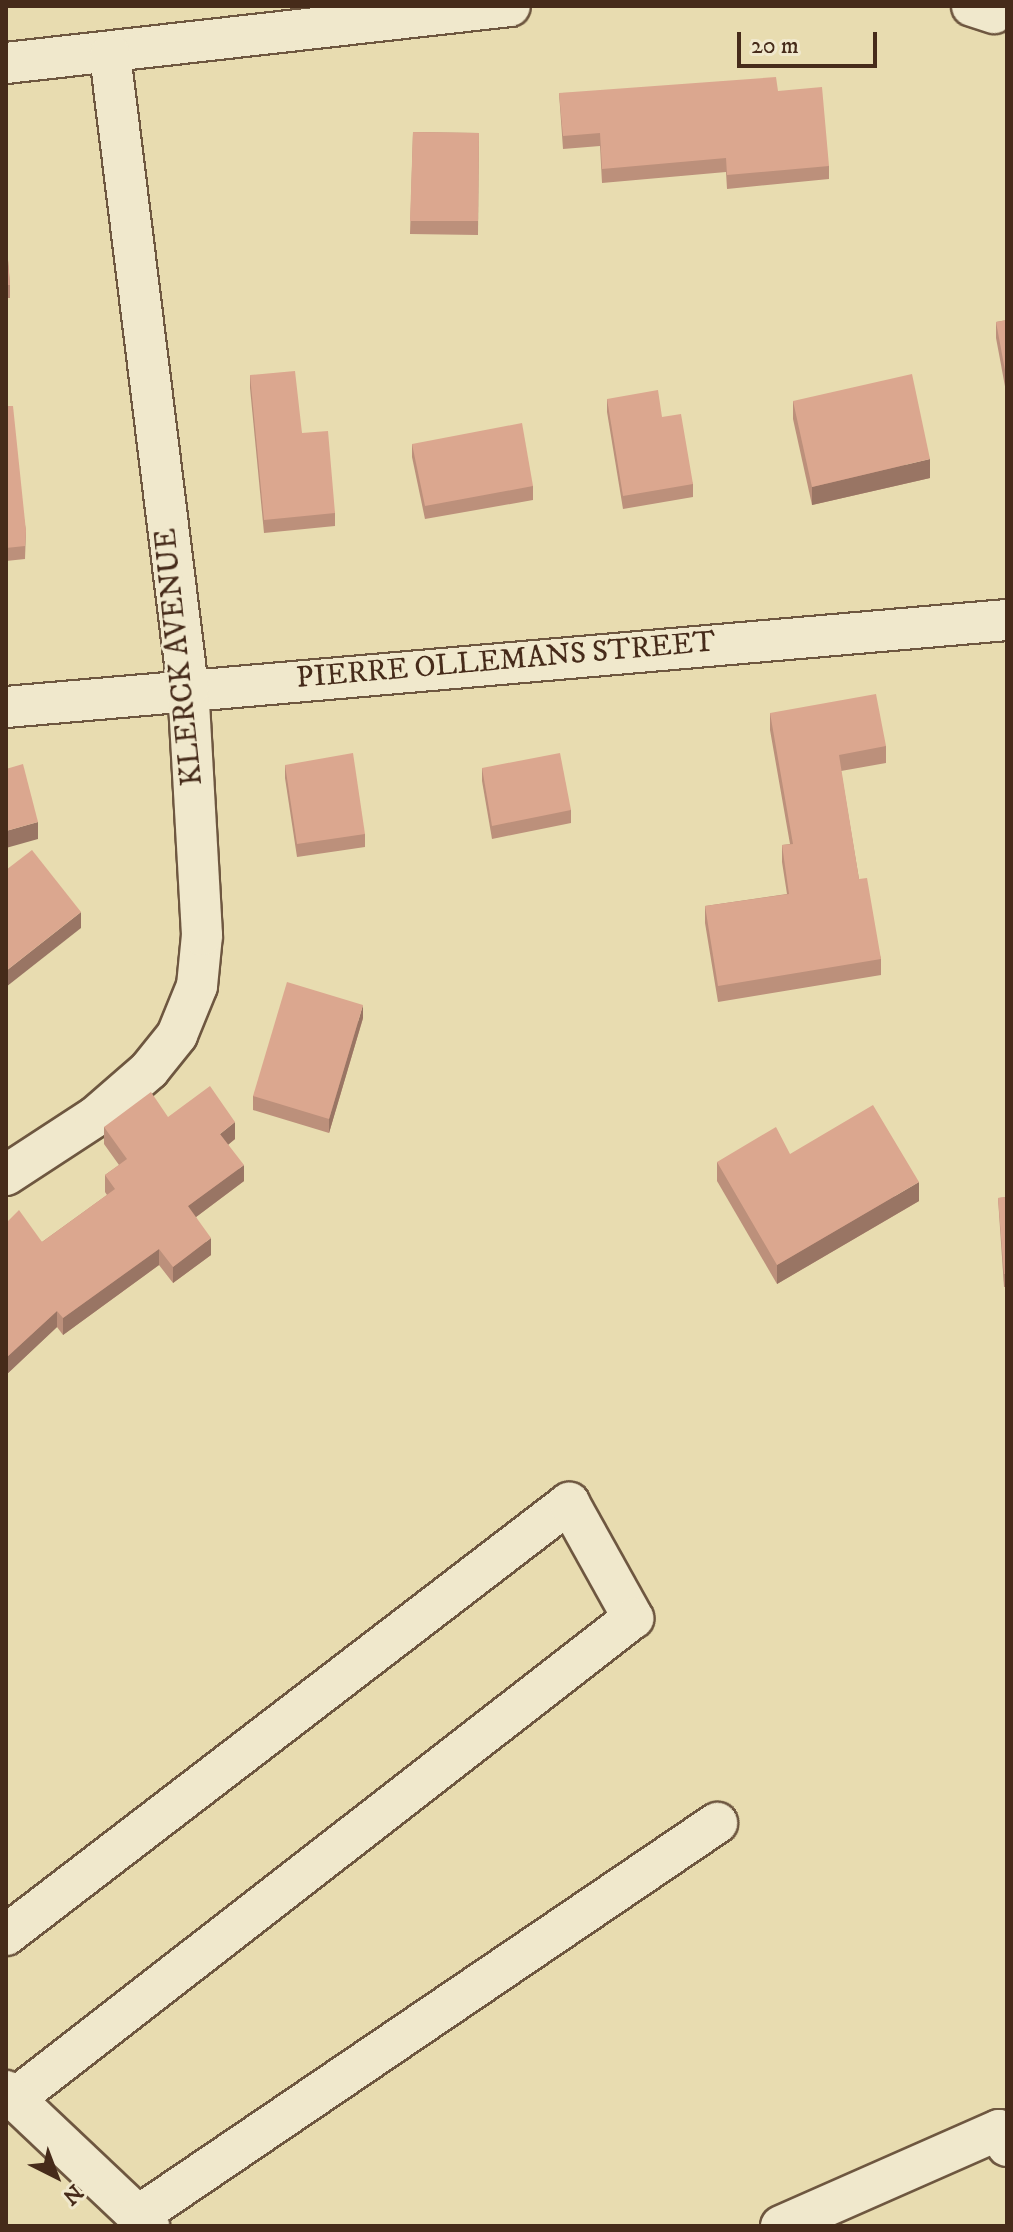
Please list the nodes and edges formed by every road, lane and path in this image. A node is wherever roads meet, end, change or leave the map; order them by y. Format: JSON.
{"nodes":[{"id":1,"x":510,"y":6,"type":"edge"},
{"id":2,"x":110,"y":55,"type":"junction"},
{"id":3,"x":6,"y":63,"type":"edge"},
{"id":4,"x":1007,"y":620,"type":"edge"},
{"id":5,"x":188,"y":688,"type":"junction"},
{"id":6,"x":6,"y":707,"type":"edge"},
{"id":7,"x":6,"y":1175,"type":"edge"},
{"id":8,"x":717,"y":1823,"type":"dead end"},
{"id":9,"x":6,"y":1935,"type":"edge"},
{"id":10,"x":10,"y":2095,"type":"edge"},
{"id":11,"x":1007,"y":2146,"type":"edge"},
{"id":12,"x":144,"y":2221,"type":"edge"},
{"id":13,"x":781,"y":2226,"type":"edge"}],
"edges":[{"from":1,"to":2,"type":"street"},
{"from":2,"to":3,"type":"street"},
{"from":2,"to":5,"type":"street","name":"KLERCK AVENUE"},
{"from":4,"to":5,"type":"street","name":"PIERRE OLLEMANS STREET"},
{"from":5,"to":6,"type":"street","name":"PIERRE OLLEMANS STREET"},
{"from":5,"to":7,"type":"street","name":"KLERCK AVENUE"},
{"from":8,"to":12,"type":"street"},
{"from":9,"to":10,"type":"street"},
{"from":10,"to":12,"type":"street"},
{"from":11,"to":13,"type":"street"}]}
